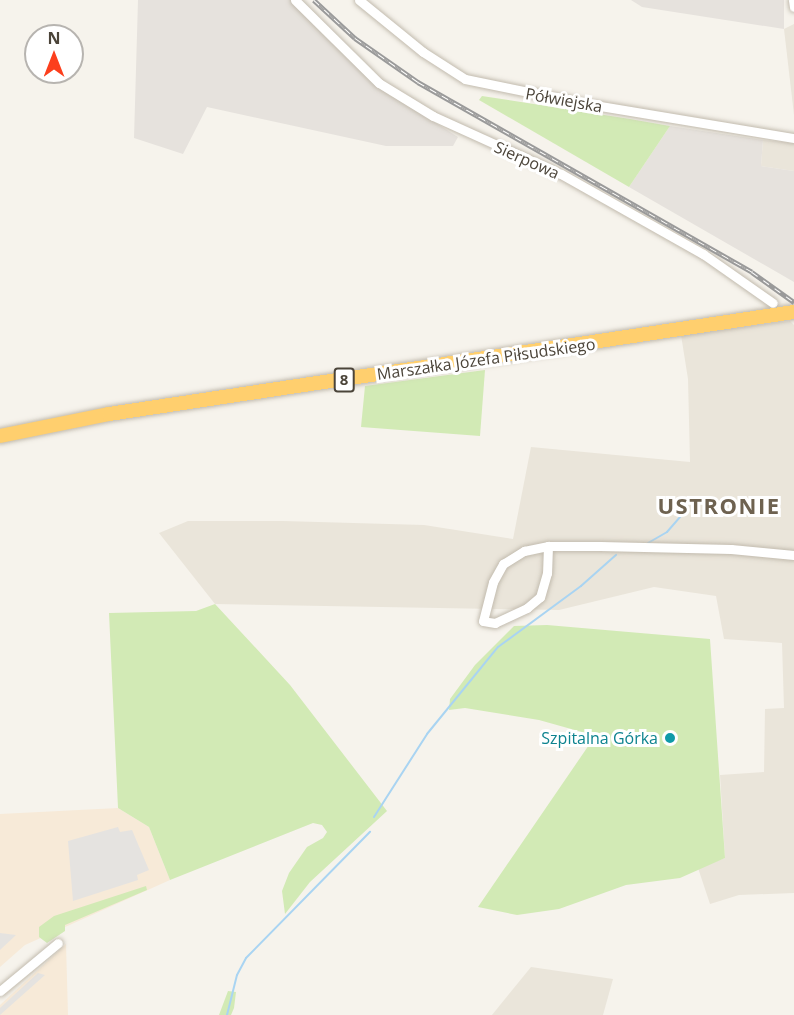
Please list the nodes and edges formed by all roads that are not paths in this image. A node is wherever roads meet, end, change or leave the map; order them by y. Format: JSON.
{"nodes":[{"id":1,"x":295,"y":0,"type":"edge"},
{"id":2,"x":358,"y":0,"type":"edge"},
{"id":3,"x":793,"y":0,"type":"edge"},
{"id":4,"x":794,"y":7,"type":"edge"},
{"id":5,"x":794,"y":138,"type":"edge"},
{"id":6,"x":773,"y":303,"type":"dead end"},
{"id":7,"x":794,"y":312,"type":"edge"},
{"id":8,"x":0,"y":436,"type":"edge"},
{"id":9,"x":548,"y":546,"type":"junction"},
{"id":10,"x":794,"y":555,"type":"edge"},
{"id":11,"x":58,"y":943,"type":"dead end"},
{"id":12,"x":0,"y":991,"type":"edge"}],
"edges":[{"from":1,"to":6,"type":"street","name":"Sierpowa"},
{"from":2,"to":5,"type":"street","name":"Półwiejska"},
{"from":3,"to":4,"type":"street"},
{"from":7,"to":8,"type":"highway","name":"Marszałka Józefa Piłsudskiego","number":"8"},
{"from":9,"to":9,"type":"street"},
{"from":9,"to":10,"type":"street"},
{"from":11,"to":12,"type":"street"}]}
